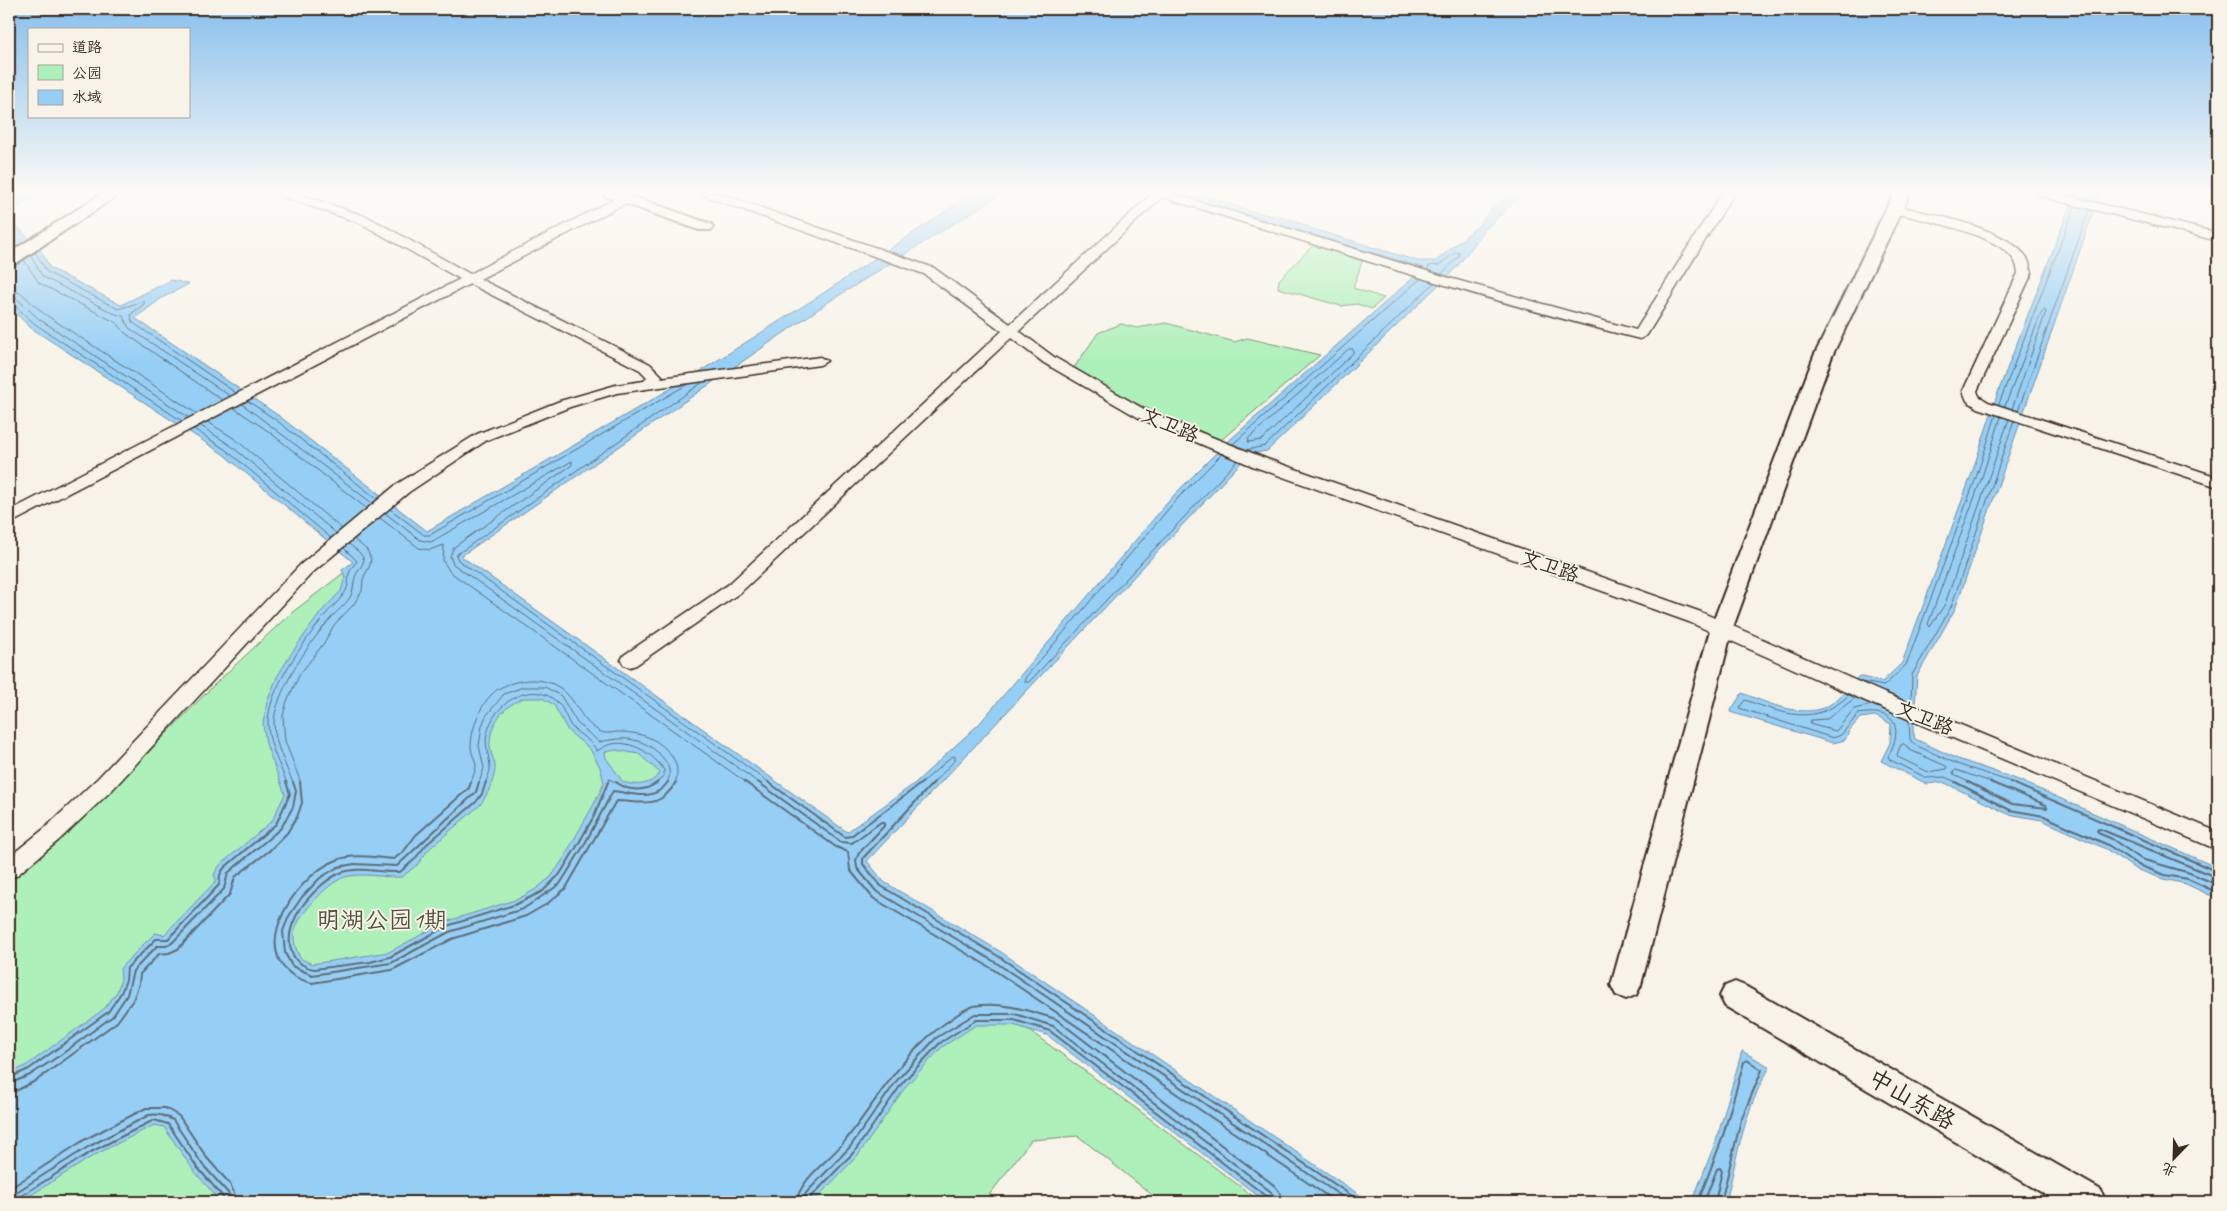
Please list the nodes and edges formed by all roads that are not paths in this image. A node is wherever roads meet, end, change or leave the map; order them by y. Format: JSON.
{"nodes":[{"id":1,"x":21,"y":250,"type":"edge"},
{"id":2,"x":417,"y":250,"type":"edge"},
{"id":3,"x":527,"y":250,"type":"edge"},
{"id":4,"x":869,"y":250,"type":"edge"},
{"id":5,"x":1099,"y":250,"type":"edge"},
{"id":6,"x":1347,"y":250,"type":"edge"},
{"id":7,"x":1693,"y":250,"type":"edge"},
{"id":8,"x":1874,"y":250,"type":"edge"},
{"id":9,"x":2010,"y":250,"type":"edge"},
{"id":10,"x":9,"y":260,"type":"edge"},
{"id":11,"x":470,"y":279,"type":"junction"},
{"id":12,"x":820,"y":361,"type":"dead end"},
{"id":13,"x":650,"y":384,"type":"junction"},
{"id":14,"x":2218,"y":482,"type":"edge"},
{"id":15,"x":9,"y":518,"type":"edge"},
{"id":16,"x":1721,"y":630,"type":"junction"},
{"id":17,"x":630,"y":660,"type":"dead end"},
{"id":18,"x":2218,"y":841,"type":"edge"},
{"id":19,"x":9,"y":869,"type":"edge"},
{"id":20,"x":1626,"y":985,"type":"dead end"},
{"id":21,"x":1735,"y":996,"type":"dead end"},
{"id":22,"x":2089,"y":1202,"type":"edge"}],
"edges":[{"from":1,"to":10,"type":"main road"},
{"from":2,"to":11,"type":"street"},
{"from":3,"to":11,"type":"street"},
{"from":4,"to":16,"type":"street","name":"文卫路"},
{"from":5,"to":17,"type":"street"},
{"from":6,"to":7,"type":"street"},
{"from":8,"to":16,"type":"main road"},
{"from":9,"to":14,"type":"street"},
{"from":11,"to":13,"type":"street"},
{"from":11,"to":15,"type":"street"},
{"from":12,"to":13,"type":"street"},
{"from":13,"to":19,"type":"street"},
{"from":16,"to":18,"type":"street","name":"文卫路"},
{"from":16,"to":20,"type":"main road"},
{"from":21,"to":22,"type":"main road","name":"中山东路"}]}
